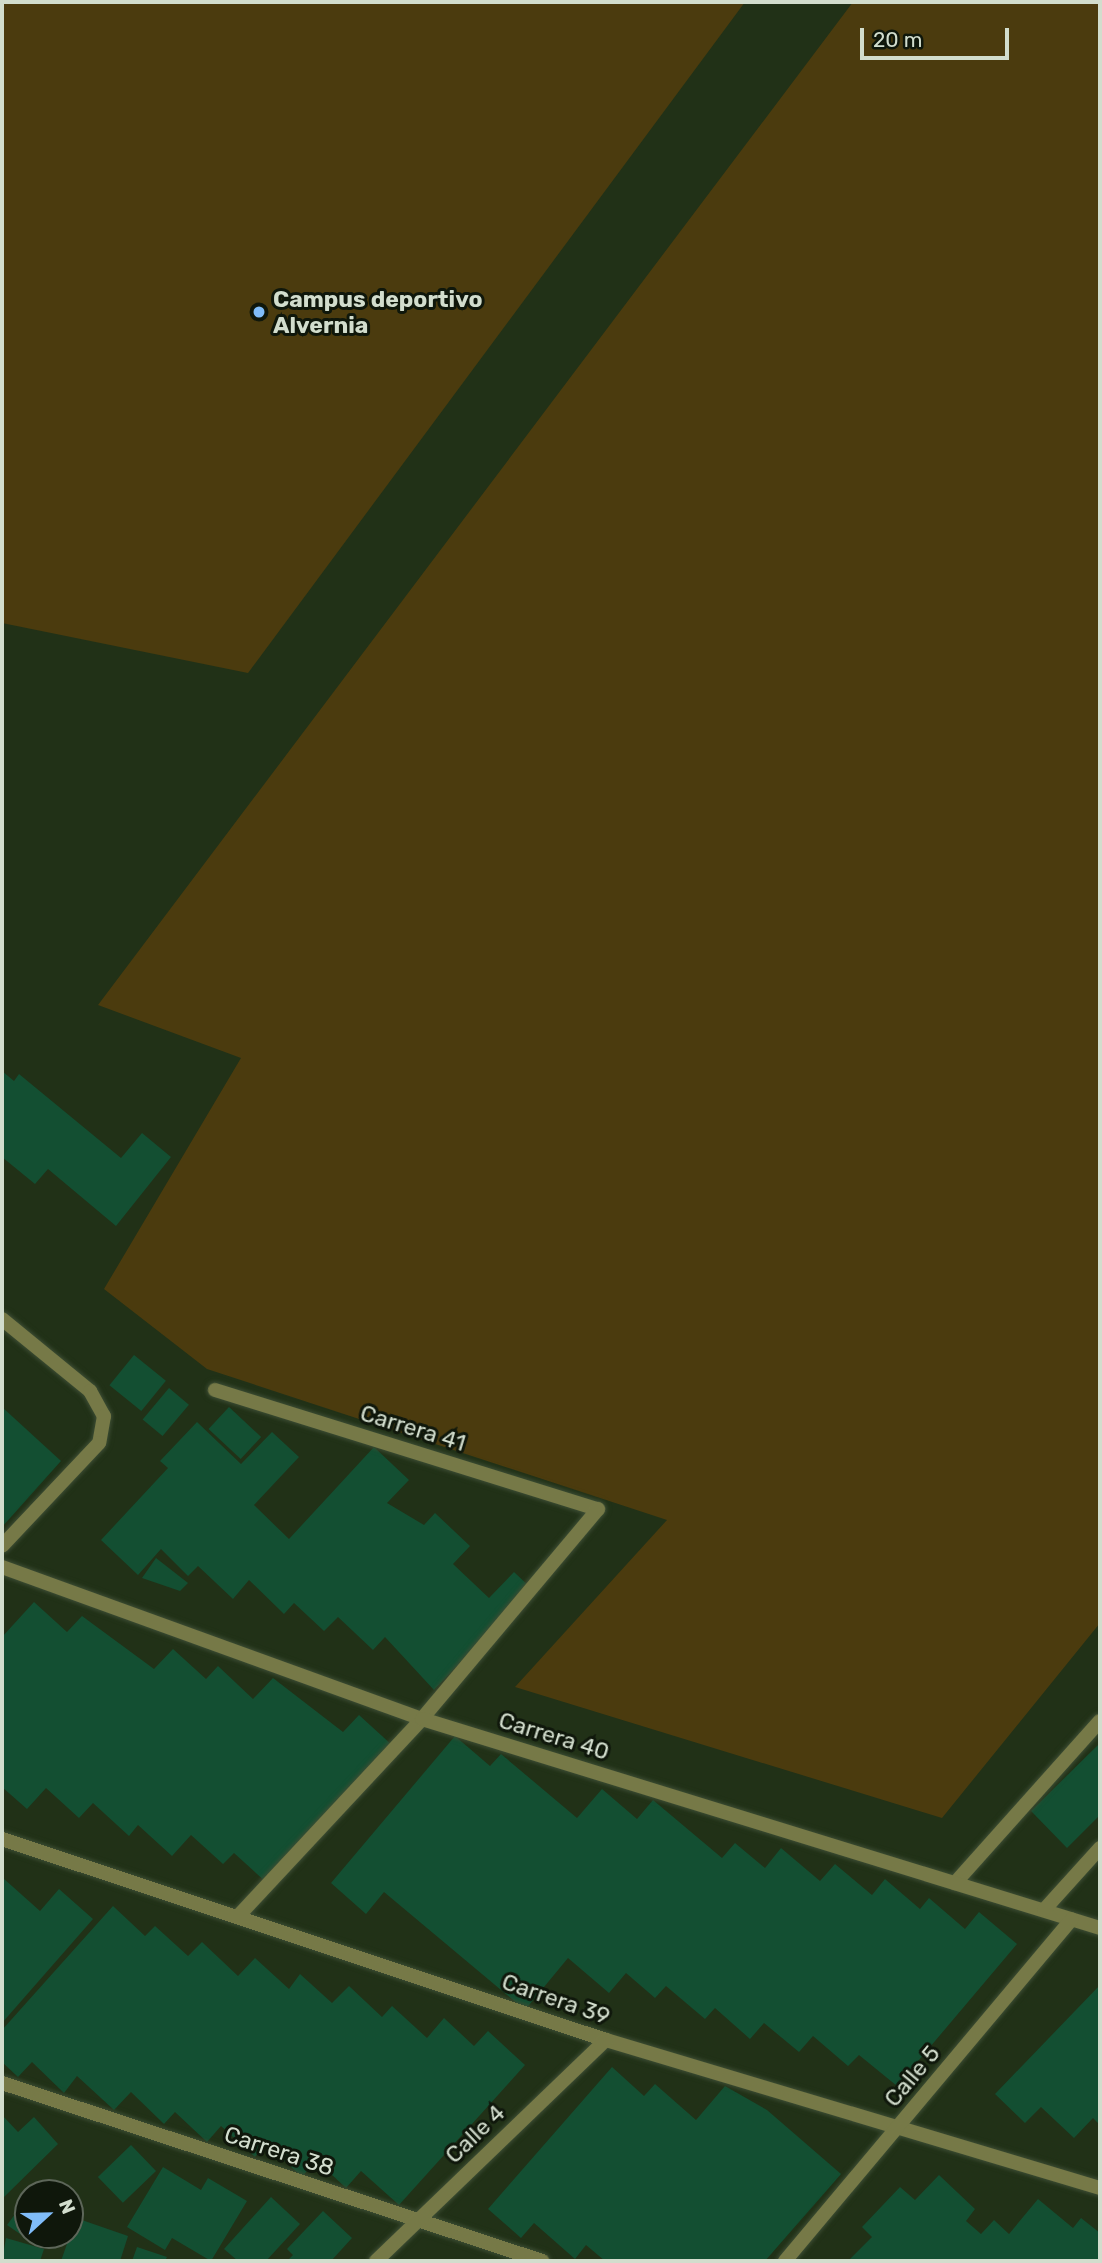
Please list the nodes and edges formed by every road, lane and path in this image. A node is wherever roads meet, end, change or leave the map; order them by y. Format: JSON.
{"nodes":[{"id":1,"x":2,"y":1319,"type":"edge"},
{"id":2,"x":215,"y":1390,"type":"dead end"},
{"id":3,"x":2,"y":1546,"type":"edge"},
{"id":4,"x":2,"y":1567,"type":"edge"},
{"id":5,"x":422,"y":1719,"type":"junction"},
{"id":6,"x":1100,"y":1721,"type":"edge"},
{"id":7,"x":2,"y":1839,"type":"edge"},
{"id":8,"x":1100,"y":1848,"type":"edge"},
{"id":9,"x":955,"y":1883,"type":"junction"},
{"id":10,"x":1045,"y":1910,"type":"junction"},
{"id":11,"x":240,"y":1914,"type":"junction"},
{"id":12,"x":1072,"y":1919,"type":"junction"},
{"id":13,"x":1100,"y":1928,"type":"edge"},
{"id":14,"x":606,"y":2040,"type":"junction"},
{"id":15,"x":2,"y":2083,"type":"edge"},
{"id":16,"x":896,"y":2130,"type":"junction"},
{"id":17,"x":1100,"y":2188,"type":"edge"},
{"id":18,"x":417,"y":2220,"type":"junction"},
{"id":19,"x":376,"y":2261,"type":"edge"},
{"id":20,"x":541,"y":2261,"type":"edge"},
{"id":21,"x":785,"y":2261,"type":"edge"}],
"edges":[{"from":1,"to":3,"type":"street"},
{"from":2,"to":5,"type":"street","name":"Carrera 41"},
{"from":4,"to":5,"type":"street","name":"Carrera 40"},
{"from":5,"to":9,"type":"street","name":"Carrera 40"},
{"from":5,"to":11,"type":"street"},
{"from":6,"to":9,"type":"street"},
{"from":7,"to":11,"type":"street","name":"Carrera 39"},
{"from":8,"to":10,"type":"street"},
{"from":9,"to":10,"type":"street","name":"Carrera 40"},
{"from":10,"to":12,"type":"street","name":"Carrera 40"},
{"from":11,"to":14,"type":"street","name":"Carrera 39"},
{"from":12,"to":13,"type":"street","name":"Carrera 40"},
{"from":12,"to":16,"type":"street","name":"Calle 5"},
{"from":14,"to":16,"type":"street","name":"Carrera 39"},
{"from":14,"to":18,"type":"street","name":"Calle 4"},
{"from":15,"to":18,"type":"street","name":"Carrera 38"},
{"from":16,"to":17,"type":"street","name":"Carrera 39"},
{"from":16,"to":21,"type":"street","name":"Calle 5"},
{"from":18,"to":19,"type":"street","name":"Calle 4"},
{"from":18,"to":20,"type":"street","name":"Carrera 38"}]}
